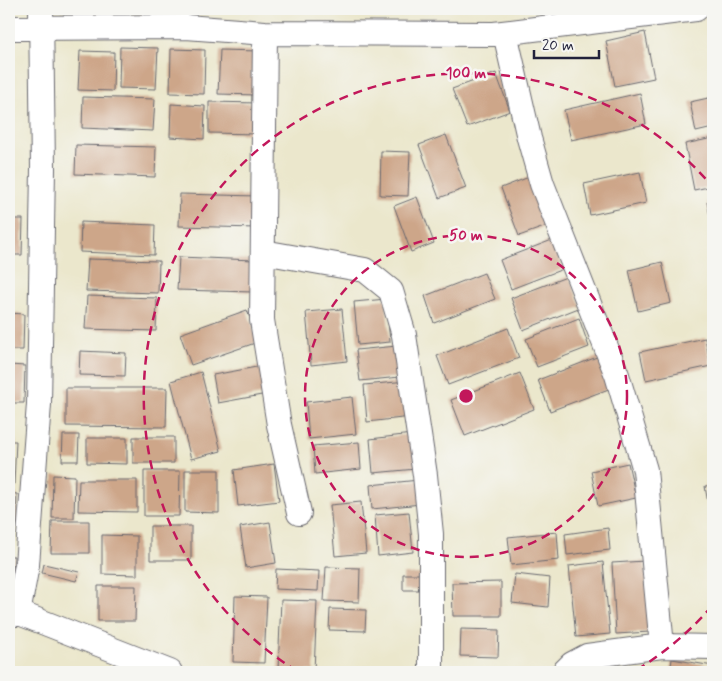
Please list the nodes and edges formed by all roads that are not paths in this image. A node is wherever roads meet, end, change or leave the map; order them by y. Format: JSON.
{"nodes":[{"id":1,"x":696,"y":9,"type":"edge"},
{"id":2,"x":40,"y":19,"type":"edge"},
{"id":3,"x":9,"y":28,"type":"edge"},
{"id":4,"x":265,"y":33,"type":"junction"},
{"id":5,"x":504,"y":33,"type":"junction"},
{"id":6,"x":263,"y":252,"type":"junction"},
{"id":7,"x":299,"y":513,"type":"dead end"},
{"id":8,"x":14,"y":611,"type":"edge"},
{"id":9,"x":662,"y":646,"type":"junction"},
{"id":10,"x":713,"y":647,"type":"edge"},
{"id":11,"x":170,"y":672,"type":"edge"},
{"id":12,"x":431,"y":672,"type":"edge"},
{"id":13,"x":564,"y":672,"type":"edge"}],
"edges":[{"from":1,"to":5,"type":"street"},
{"from":2,"to":3,"type":"street"},
{"from":2,"to":4,"type":"street"},
{"from":2,"to":8,"type":"street"},
{"from":4,"to":5,"type":"street"},
{"from":4,"to":6,"type":"street"},
{"from":5,"to":9,"type":"street"},
{"from":6,"to":7,"type":"street"},
{"from":6,"to":12,"type":"street"},
{"from":8,"to":11,"type":"street"},
{"from":9,"to":10,"type":"street"},
{"from":9,"to":13,"type":"street"}]}
